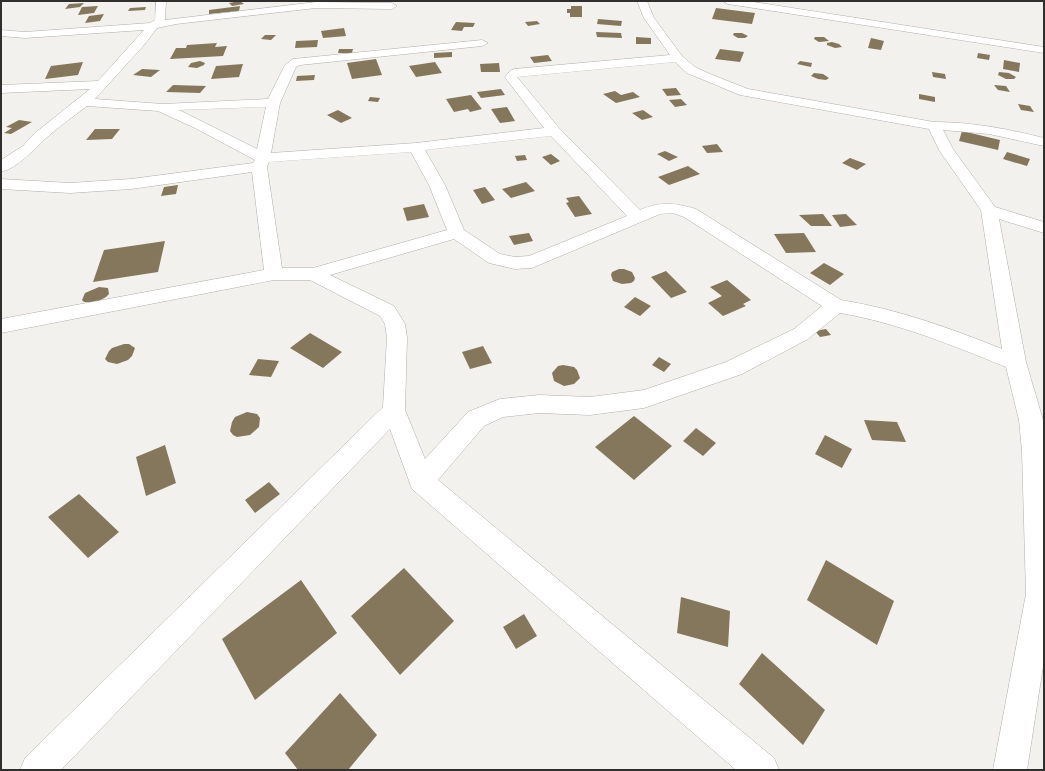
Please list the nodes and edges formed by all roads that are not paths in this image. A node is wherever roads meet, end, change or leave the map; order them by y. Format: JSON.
{"nodes":[{"id":1,"x":161,"y":1,"type":"edge"},
{"id":2,"x":642,"y":1,"type":"edge"},
{"id":3,"x":728,"y":1,"type":"edge"},
{"id":4,"x":320,"y":3,"type":"edge"},
{"id":5,"x":392,"y":6,"type":"dead end"},
{"id":6,"x":153,"y":26,"type":"junction"},
{"id":7,"x":1,"y":33,"type":"edge"},
{"id":8,"x":14,"y":34,"type":"junction"},
{"id":9,"x":482,"y":43,"type":"dead end"},
{"id":10,"x":1,"y":45,"type":"edge"},
{"id":11,"x":1044,"y":50,"type":"edge"},
{"id":12,"x":678,"y":58,"type":"junction"},
{"id":13,"x":102,"y":85,"type":"junction"},
{"id":14,"x":1,"y":89,"type":"edge"},
{"id":15,"x":84,"y":102,"type":"junction"},
{"id":16,"x":273,"y":103,"type":"junction"},
{"id":17,"x":160,"y":107,"type":"junction"},
{"id":18,"x":934,"y":126,"type":"junction"},
{"id":19,"x":554,"y":131,"type":"junction"},
{"id":20,"x":1044,"y":142,"type":"edge"},
{"id":21,"x":416,"y":147,"type":"junction"},
{"id":22,"x":261,"y":163,"type":"junction"},
{"id":23,"x":1,"y":167,"type":"edge"},
{"id":24,"x":1,"y":184,"type":"edge"},
{"id":25,"x":989,"y":210,"type":"junction"},
{"id":26,"x":638,"y":217,"type":"junction"},
{"id":27,"x":1044,"y":228,"type":"edge"},
{"id":28,"x":456,"y":233,"type":"junction"},
{"id":29,"x":274,"y":274,"type":"junction"},
{"id":30,"x":313,"y":274,"type":"junction"},
{"id":31,"x":836,"y":306,"type":"junction"},
{"id":32,"x":1,"y":326,"type":"edge"},
{"id":33,"x":1015,"y":362,"type":"junction"},
{"id":34,"x":394,"y":410,"type":"junction"},
{"id":35,"x":421,"y":481,"type":"junction"},
{"id":36,"x":1042,"y":595,"type":"edge"},
{"id":37,"x":37,"y":770,"type":"edge"},
{"id":38,"x":762,"y":770,"type":"edge"},
{"id":39,"x":1010,"y":770,"type":"edge"}],
"edges":[{"from":1,"to":6,"type":"street"},
{"from":2,"to":12,"type":"street"},
{"from":3,"to":11,"type":"street"},
{"from":4,"to":5,"type":"street"},
{"from":4,"to":6,"type":"street"},
{"from":6,"to":8,"type":"street"},
{"from":6,"to":13,"type":"street"},
{"from":7,"to":8,"type":"street"},
{"from":8,"to":10,"type":"street"},
{"from":9,"to":16,"type":"street"},
{"from":12,"to":18,"type":"street"},
{"from":12,"to":19,"type":"street"},
{"from":13,"to":14,"type":"street"},
{"from":13,"to":15,"type":"street"},
{"from":15,"to":17,"type":"street"},
{"from":15,"to":23,"type":"street"},
{"from":16,"to":17,"type":"street"},
{"from":16,"to":22,"type":"street"},
{"from":17,"to":22,"type":"street"},
{"from":18,"to":20,"type":"street"},
{"from":18,"to":25,"type":"street"},
{"from":19,"to":21,"type":"street"},
{"from":19,"to":26,"type":"street"},
{"from":21,"to":22,"type":"street"},
{"from":21,"to":28,"type":"street"},
{"from":22,"to":24,"type":"street"},
{"from":22,"to":29,"type":"street"},
{"from":25,"to":27,"type":"street"},
{"from":25,"to":33,"type":"street"},
{"from":26,"to":28,"type":"street"},
{"from":26,"to":31,"type":"street"},
{"from":28,"to":30,"type":"street"},
{"from":29,"to":30,"type":"street"},
{"from":29,"to":32,"type":"street"},
{"from":30,"to":34,"type":"street"},
{"from":31,"to":33,"type":"street"},
{"from":31,"to":35,"type":"street"},
{"from":33,"to":36,"type":"street"},
{"from":34,"to":35,"type":"street"},
{"from":34,"to":37,"type":"street"},
{"from":35,"to":38,"type":"street"},
{"from":36,"to":39,"type":"street"}]}
